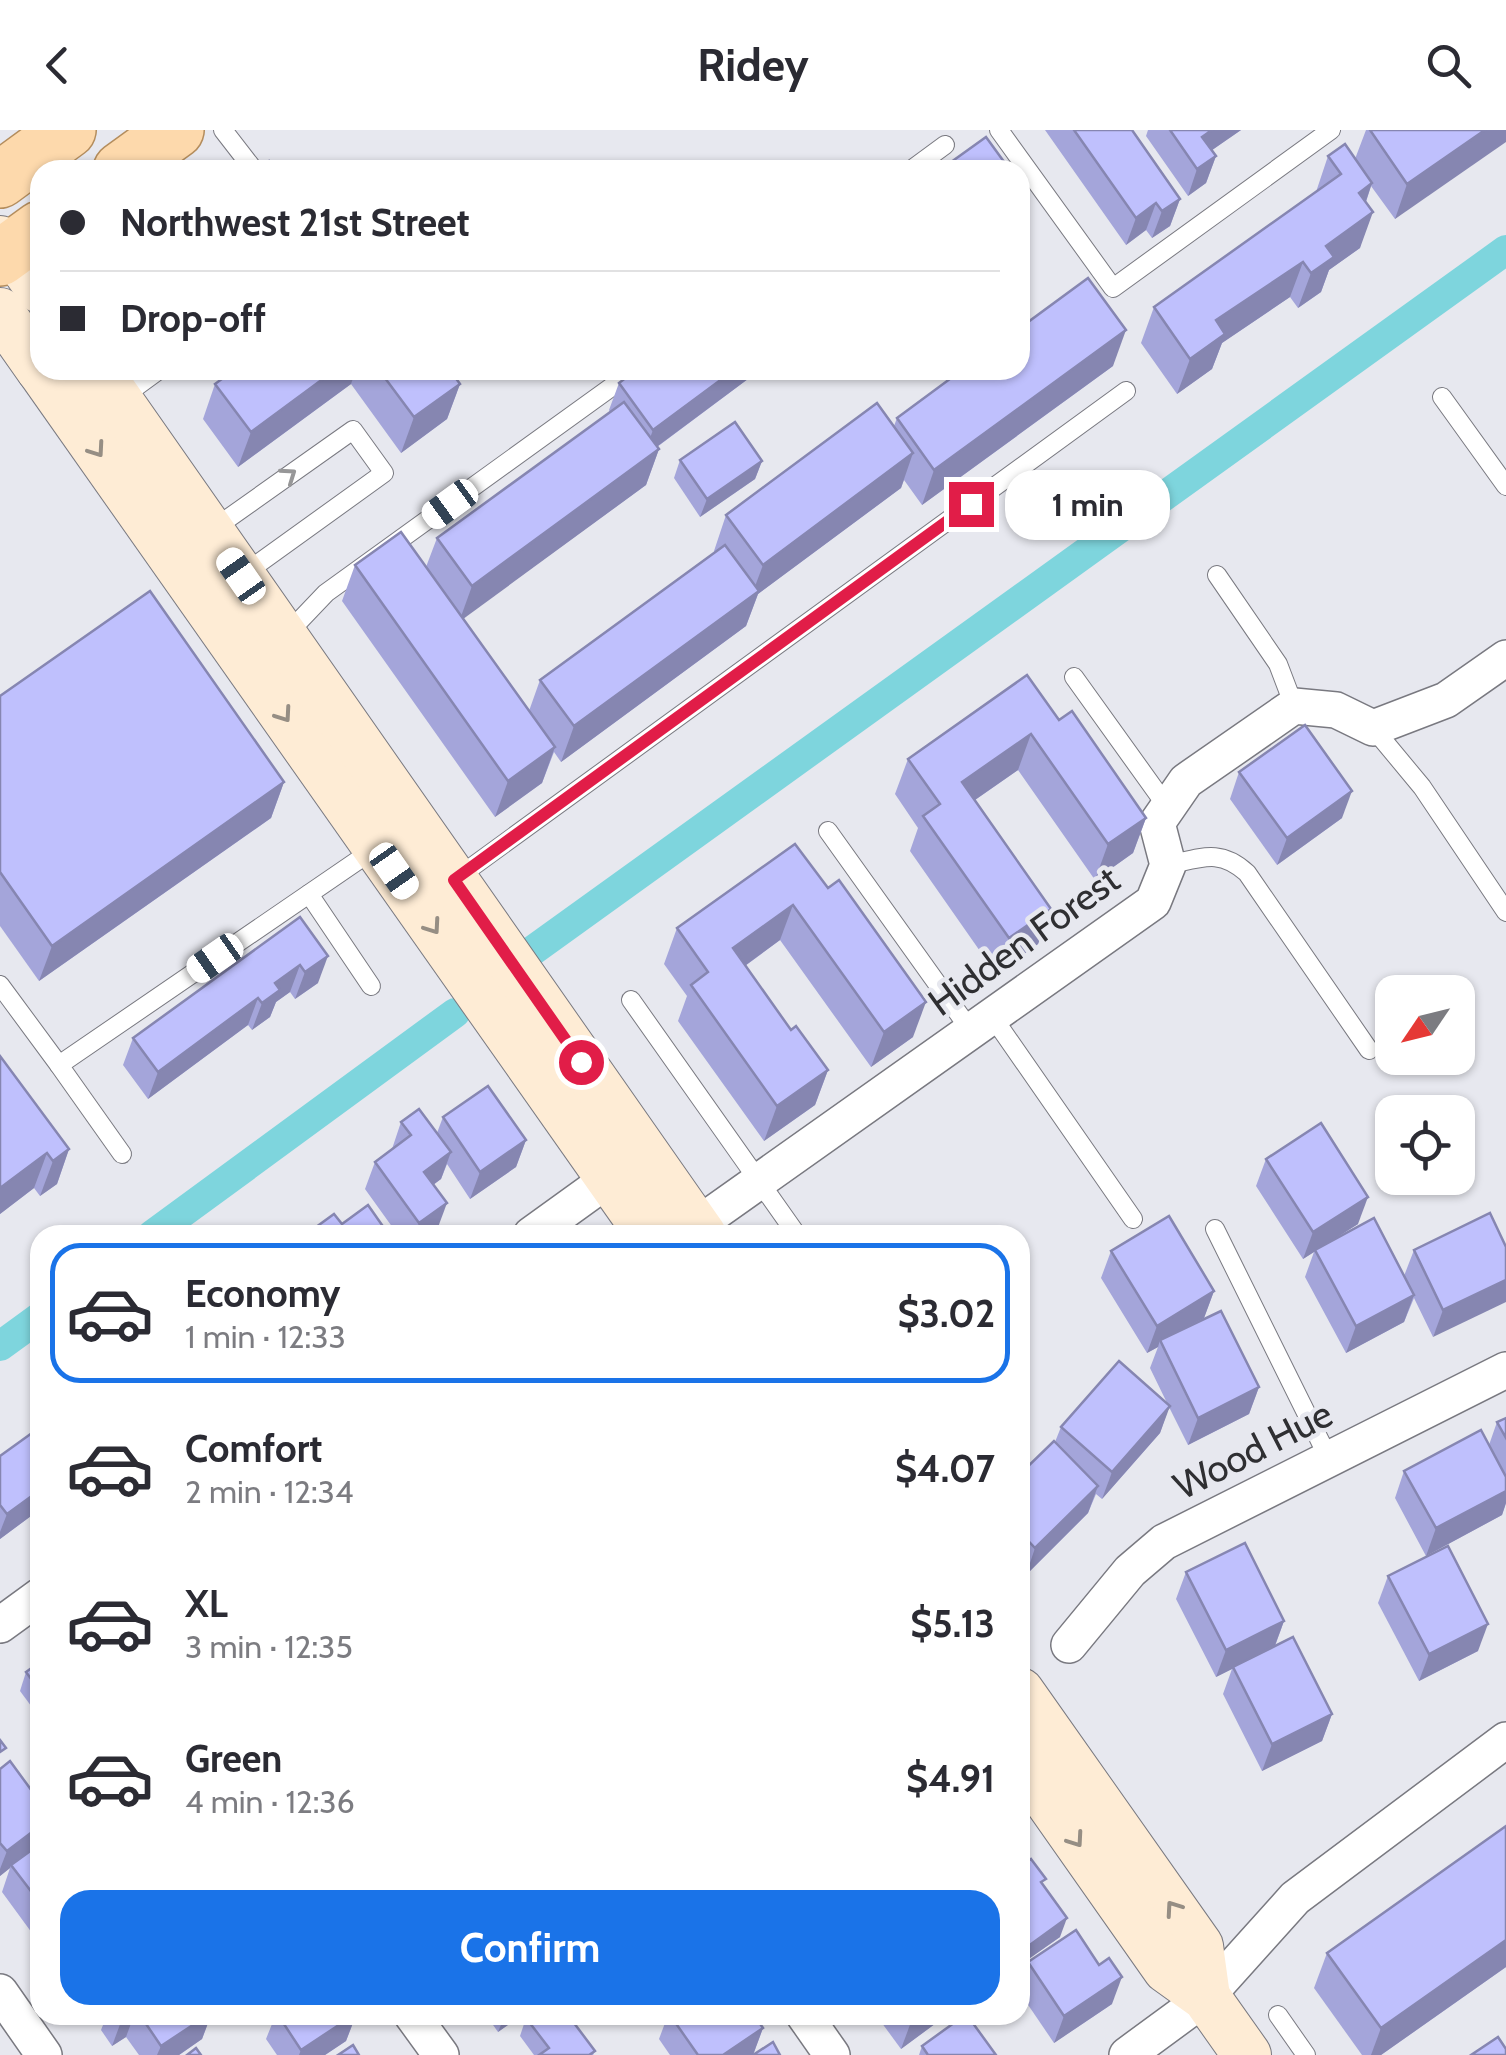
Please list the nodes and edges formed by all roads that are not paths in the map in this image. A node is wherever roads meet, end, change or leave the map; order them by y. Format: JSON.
{"nodes":[{"id":1,"x":68,"y":130,"type":"edge"},
{"id":2,"x":176,"y":130,"type":"edge"},
{"id":3,"x":223,"y":130,"type":"edge"},
{"id":4,"x":998,"y":130,"type":"edge"},
{"id":5,"x":1331,"y":130,"type":"edge"},
{"id":6,"x":946,"y":146,"type":"dead end"},
{"id":7,"x":135,"y":160,"type":"edge"},
{"id":8,"x":245,"y":160,"type":"edge"},
{"id":9,"x":926,"y":160,"type":"edge"},
{"id":10,"x":1020,"y":160,"type":"edge"},
{"id":11,"x":1030,"y":174,"type":"edge"},
{"id":12,"x":0,"y":180,"type":"edge"},
{"id":13,"x":0,"y":312,"type":"edge"},
{"id":14,"x":30,"y":356,"type":"edge"},
{"id":15,"x":49,"y":380,"type":"edge"},
{"id":16,"x":621,"y":380,"type":"edge"},
{"id":17,"x":107,"y":385,"type":"edge"},
{"id":18,"x":1126,"y":391,"type":"dead end"},
{"id":19,"x":1442,"y":396,"type":"dead end"},
{"id":20,"x":1506,"y":486,"type":"edge"},
{"id":21,"x":192,"y":545,"type":"junction"},
{"id":22,"x":1217,"y":575,"type":"dead end"},
{"id":23,"x":241,"y":576,"type":"junction"},
{"id":24,"x":266,"y":650,"type":"junction"},
{"id":25,"x":1506,"y":658,"type":"edge"},
{"id":26,"x":1074,"y":677,"type":"dead end"},
{"id":27,"x":1294,"y":706,"type":"junction"},
{"id":28,"x":1373,"y":728,"type":"junction"},
{"id":29,"x":1168,"y":808,"type":"junction"},
{"id":30,"x":828,"y":831,"type":"dead end"},
{"id":31,"x":395,"y":834,"type":"junction"},
{"id":32,"x":1168,"y":864,"type":"junction"},
{"id":33,"x":454,"y":880,"type":"junction"},
{"id":34,"x":308,"y":894,"type":"junction"},
{"id":35,"x":1506,"y":912,"type":"edge"},
{"id":36,"x":0,"y":985,"type":"edge"},
{"id":37,"x":372,"y":986,"type":"dead end"},
{"id":38,"x":630,"y":1000,"type":"dead end"},
{"id":39,"x":982,"y":1024,"type":"junction"},
{"id":40,"x":1368,"y":1050,"type":"dead end"},
{"id":41,"x":59,"y":1065,"type":"junction"},
{"id":42,"x":122,"y":1154,"type":"dead end"},
{"id":43,"x":627,"y":1166,"type":"junction"},
{"id":44,"x":759,"y":1182,"type":"junction"},
{"id":45,"x":1134,"y":1219,"type":"dead end"},
{"id":46,"x":545,"y":1225,"type":"edge"},
{"id":47,"x":647,"y":1225,"type":"edge"},
{"id":48,"x":687,"y":1225,"type":"edge"},
{"id":49,"x":703,"y":1225,"type":"edge"},
{"id":50,"x":790,"y":1225,"type":"edge"},
{"id":51,"x":1215,"y":1229,"type":"dead end"},
{"id":52,"x":1506,"y":1370,"type":"edge"},
{"id":53,"x":1328,"y":1459,"type":"junction"},
{"id":54,"x":30,"y":1603,"type":"edge"},
{"id":55,"x":0,"y":1625,"type":"edge"},
{"id":56,"x":1069,"y":1645,"type":"dead end"},
{"id":57,"x":1030,"y":1706,"type":"edge"},
{"id":58,"x":1506,"y":1740,"type":"edge"},
{"id":59,"x":1030,"y":1774,"type":"edge"},
{"id":60,"x":0,"y":1992,"type":"edge"},
{"id":61,"x":1206,"y":1997,"type":"junction"},
{"id":62,"x":1278,"y":2014,"type":"dead end"},
{"id":63,"x":419,"y":2025,"type":"edge"},
{"id":64,"x":811,"y":2025,"type":"edge"},
{"id":65,"x":44,"y":2055,"type":"edge"},
{"id":66,"x":440,"y":2055,"type":"edge"},
{"id":67,"x":832,"y":2055,"type":"edge"},
{"id":68,"x":1127,"y":2055,"type":"edge"},
{"id":69,"x":1248,"y":2055,"type":"edge"},
{"id":70,"x":1306,"y":2055,"type":"edge"}],
"edges":[{"from":1,"to":12,"type":"main road"},
{"from":2,"to":7,"type":"main road"},
{"from":3,"to":8,"type":"lane"},
{"from":4,"to":10,"type":"lane"},
{"from":5,"to":11,"type":"lane"},
{"from":6,"to":9,"type":"lane"},
{"from":13,"to":14,"type":"street"},
{"from":15,"to":21,"type":"street","one_way":true},
{"from":16,"to":24,"type":"lane"},
{"from":17,"to":21,"type":"street"},
{"from":18,"to":33,"type":"lane"},
{"from":19,"to":20,"type":"lane"},
{"from":21,"to":23,"type":"street"},
{"from":21,"to":23,"type":"lane","one_way":true},
{"from":21,"to":24,"type":"street"},
{"from":22,"to":27,"type":"lane"},
{"from":23,"to":24,"type":"street"},
{"from":24,"to":31,"type":"street"},
{"from":25,"to":28,"type":"street"},
{"from":26,"to":29,"type":"lane"},
{"from":27,"to":28,"type":"street"},
{"from":27,"to":29,"type":"street"},
{"from":28,"to":35,"type":"lane"},
{"from":29,"to":32,"type":"street","name":"Hidden Forest"},
{"from":30,"to":39,"type":"lane"},
{"from":31,"to":33,"type":"street"},
{"from":31,"to":34,"type":"lane"},
{"from":31,"to":43,"type":"street","one_way":true},
{"from":32,"to":39,"type":"street","name":"Hidden Forest"},
{"from":32,"to":40,"type":"lane"},
{"from":33,"to":43,"type":"street"},
{"from":34,"to":37,"type":"lane"},
{"from":34,"to":41,"type":"lane"},
{"from":36,"to":41,"type":"lane"},
{"from":38,"to":44,"type":"lane"},
{"from":39,"to":44,"type":"street","name":"Hidden Forest"},
{"from":39,"to":45,"type":"lane"},
{"from":41,"to":42,"type":"lane"},
{"from":43,"to":46,"type":"street"},
{"from":43,"to":47,"type":"street"},
{"from":43,"to":48,"type":"street"},
{"from":44,"to":49,"type":"street","name":"Hidden Forest"},
{"from":44,"to":50,"type":"lane"},
{"from":51,"to":53,"type":"lane"},
{"from":52,"to":53,"type":"street","name":"Wood Hue"},
{"from":53,"to":56,"type":"street","name":"Wood Hue"},
{"from":54,"to":55,"type":"street"},
{"from":61,"to":57,"type":"street","one_way":true},
{"from":58,"to":61,"type":"street"},
{"from":59,"to":61,"type":"street","one_way":true},
{"from":60,"to":65,"type":"street"},
{"from":61,"to":68,"type":"street"},
{"from":61,"to":69,"type":"street"},
{"from":62,"to":70,"type":"lane"},
{"from":63,"to":66,"type":"street"},
{"from":64,"to":67,"type":"street"}]}
